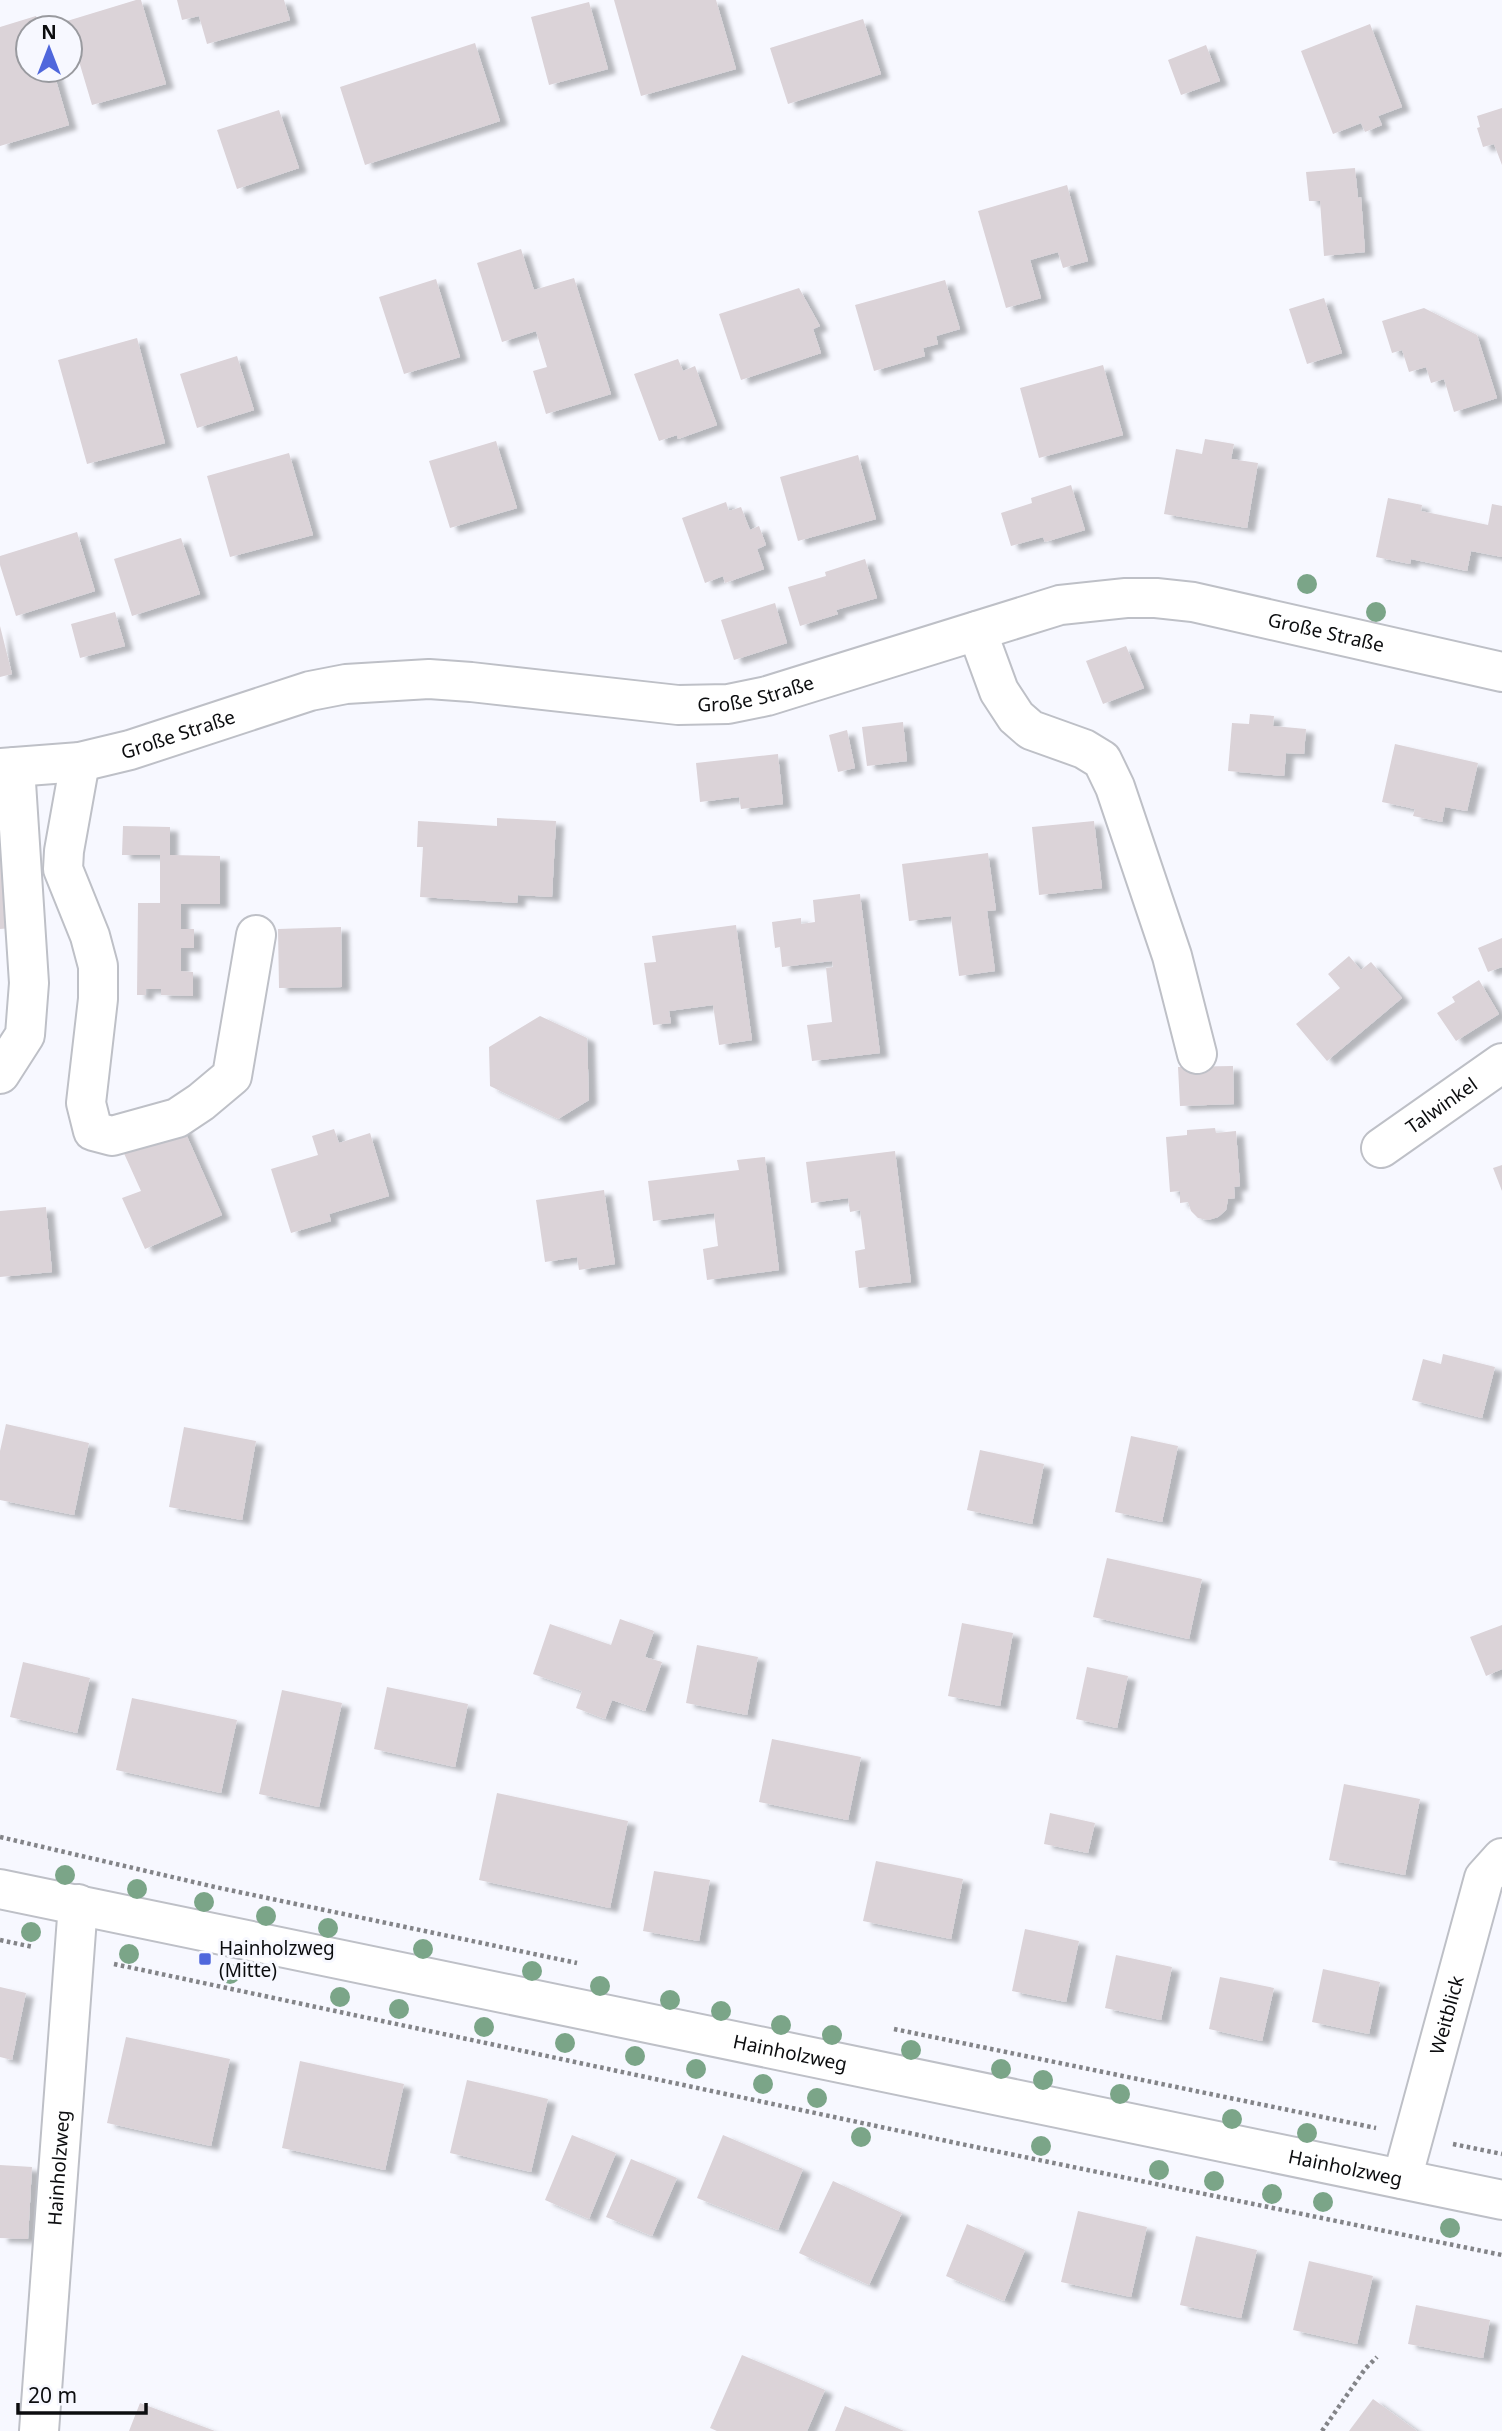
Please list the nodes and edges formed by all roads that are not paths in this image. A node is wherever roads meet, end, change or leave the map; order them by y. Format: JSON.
{"nodes":[{"id":1,"x":977,"y":631,"type":"junction"},
{"id":2,"x":1502,"y":672,"type":"edge"},
{"id":3,"x":80,"y":762,"type":"junction"},
{"id":4,"x":7,"y":767,"type":"edge"},
{"id":5,"x":257,"y":935,"type":"dead end"},
{"id":6,"x":1197,"y":1054,"type":"dead end"},
{"id":7,"x":1502,"y":1063,"type":"edge"},
{"id":8,"x":0,"y":1074,"type":"edge"},
{"id":9,"x":1381,"y":1148,"type":"dead end"},
{"id":10,"x":1502,"y":1858,"type":"edge"},
{"id":11,"x":0,"y":1889,"type":"edge"},
{"id":12,"x":78,"y":1905,"type":"junction"},
{"id":13,"x":1402,"y":2179,"type":"junction"},
{"id":14,"x":1502,"y":2200,"type":"edge"},
{"id":15,"x":40,"y":2431,"type":"edge"}],
"edges":[{"from":1,"to":2,"type":"street","name":"Große Straße"},
{"from":1,"to":3,"type":"street","name":"Große Straße"},
{"from":1,"to":6,"type":"street"},
{"from":3,"to":4,"type":"street","name":"Große Straße"},
{"from":3,"to":5,"type":"street"},
{"from":4,"to":8,"type":"street"},
{"from":7,"to":9,"type":"street","name":"Talwinkel"},
{"from":10,"to":13,"type":"street","name":"Weitblick"},
{"from":11,"to":12,"type":"street","name":"Hainholzweg"},
{"from":12,"to":13,"type":"street","name":"Hainholzweg"},
{"from":12,"to":15,"type":"street","name":"Hainholzweg"},
{"from":13,"to":14,"type":"street","name":"Hainholzweg"}]}
